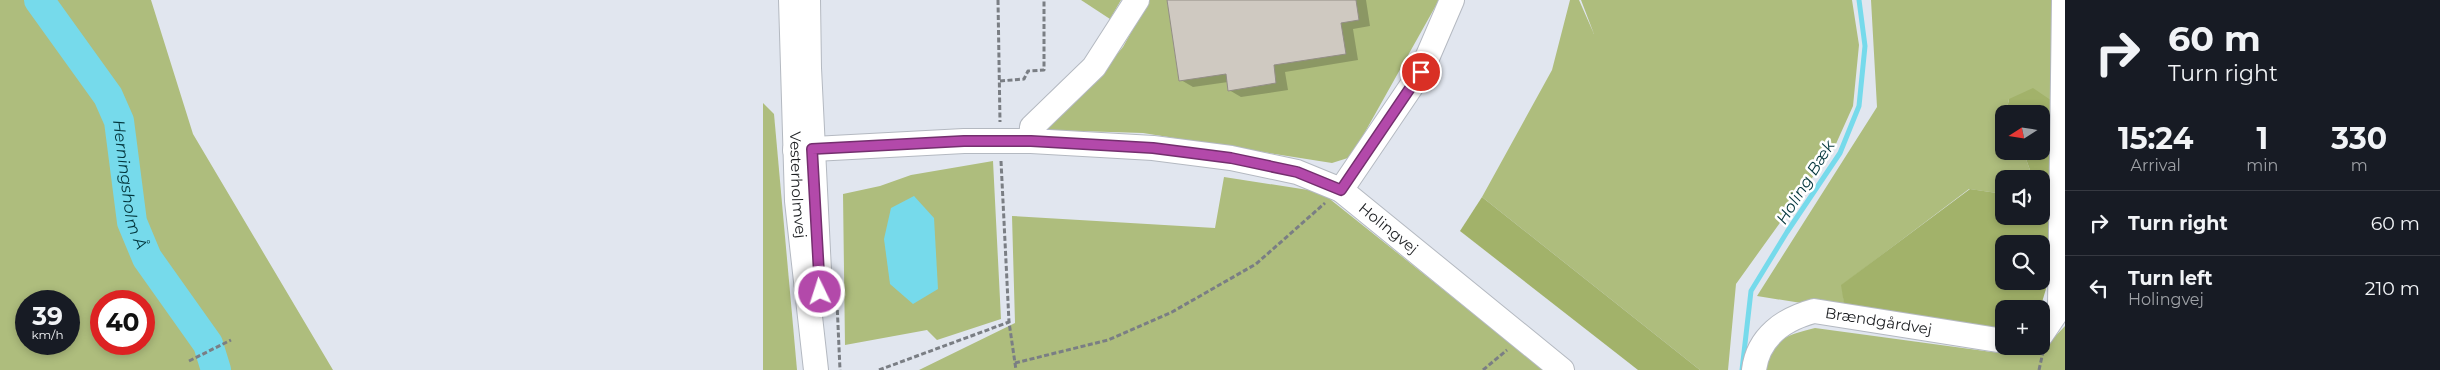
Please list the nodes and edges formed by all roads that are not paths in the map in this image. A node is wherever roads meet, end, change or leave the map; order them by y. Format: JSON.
{"nodes":[{"id":1,"x":791,"y":0,"type":"edge"},
{"id":2,"x":808,"y":0,"type":"edge"},
{"id":3,"x":1136,"y":0,"type":"edge"},
{"id":4,"x":1452,"y":0,"type":"edge"},
{"id":5,"x":2064,"y":0,"type":"edge"},
{"id":6,"x":1031,"y":141,"type":"junction"},
{"id":7,"x":804,"y":149,"type":"junction"},
{"id":8,"x":1341,"y":190,"type":"junction"},
{"id":9,"x":2050,"y":322,"type":"edge"},
{"id":10,"x":1995,"y":340,"type":"edge"},
{"id":11,"x":816,"y":370,"type":"edge"},
{"id":12,"x":825,"y":370,"type":"edge"},
{"id":13,"x":1562,"y":370,"type":"edge"},
{"id":14,"x":1754,"y":370,"type":"edge"}],
"edges":[{"from":1,"to":7,"type":"street","name":"Vesterholmvej"},
{"from":2,"to":7,"type":"street","name":"Vesterholmvej"},
{"from":3,"to":6,"type":"street"},
{"from":4,"to":8,"type":"street"},
{"from":5,"to":9,"type":"street"},
{"from":6,"to":7,"type":"street","name":"Holingvej"},
{"from":6,"to":8,"type":"street","name":"Holingvej"},
{"from":7,"to":11,"type":"street","name":"Vesterholmvej"},
{"from":7,"to":12,"type":"street","name":"Vesterholmvej"},
{"from":8,"to":13,"type":"street","name":"Holingvej"},
{"from":10,"to":14,"type":"street","name":"Brændgårdvej"}]}
